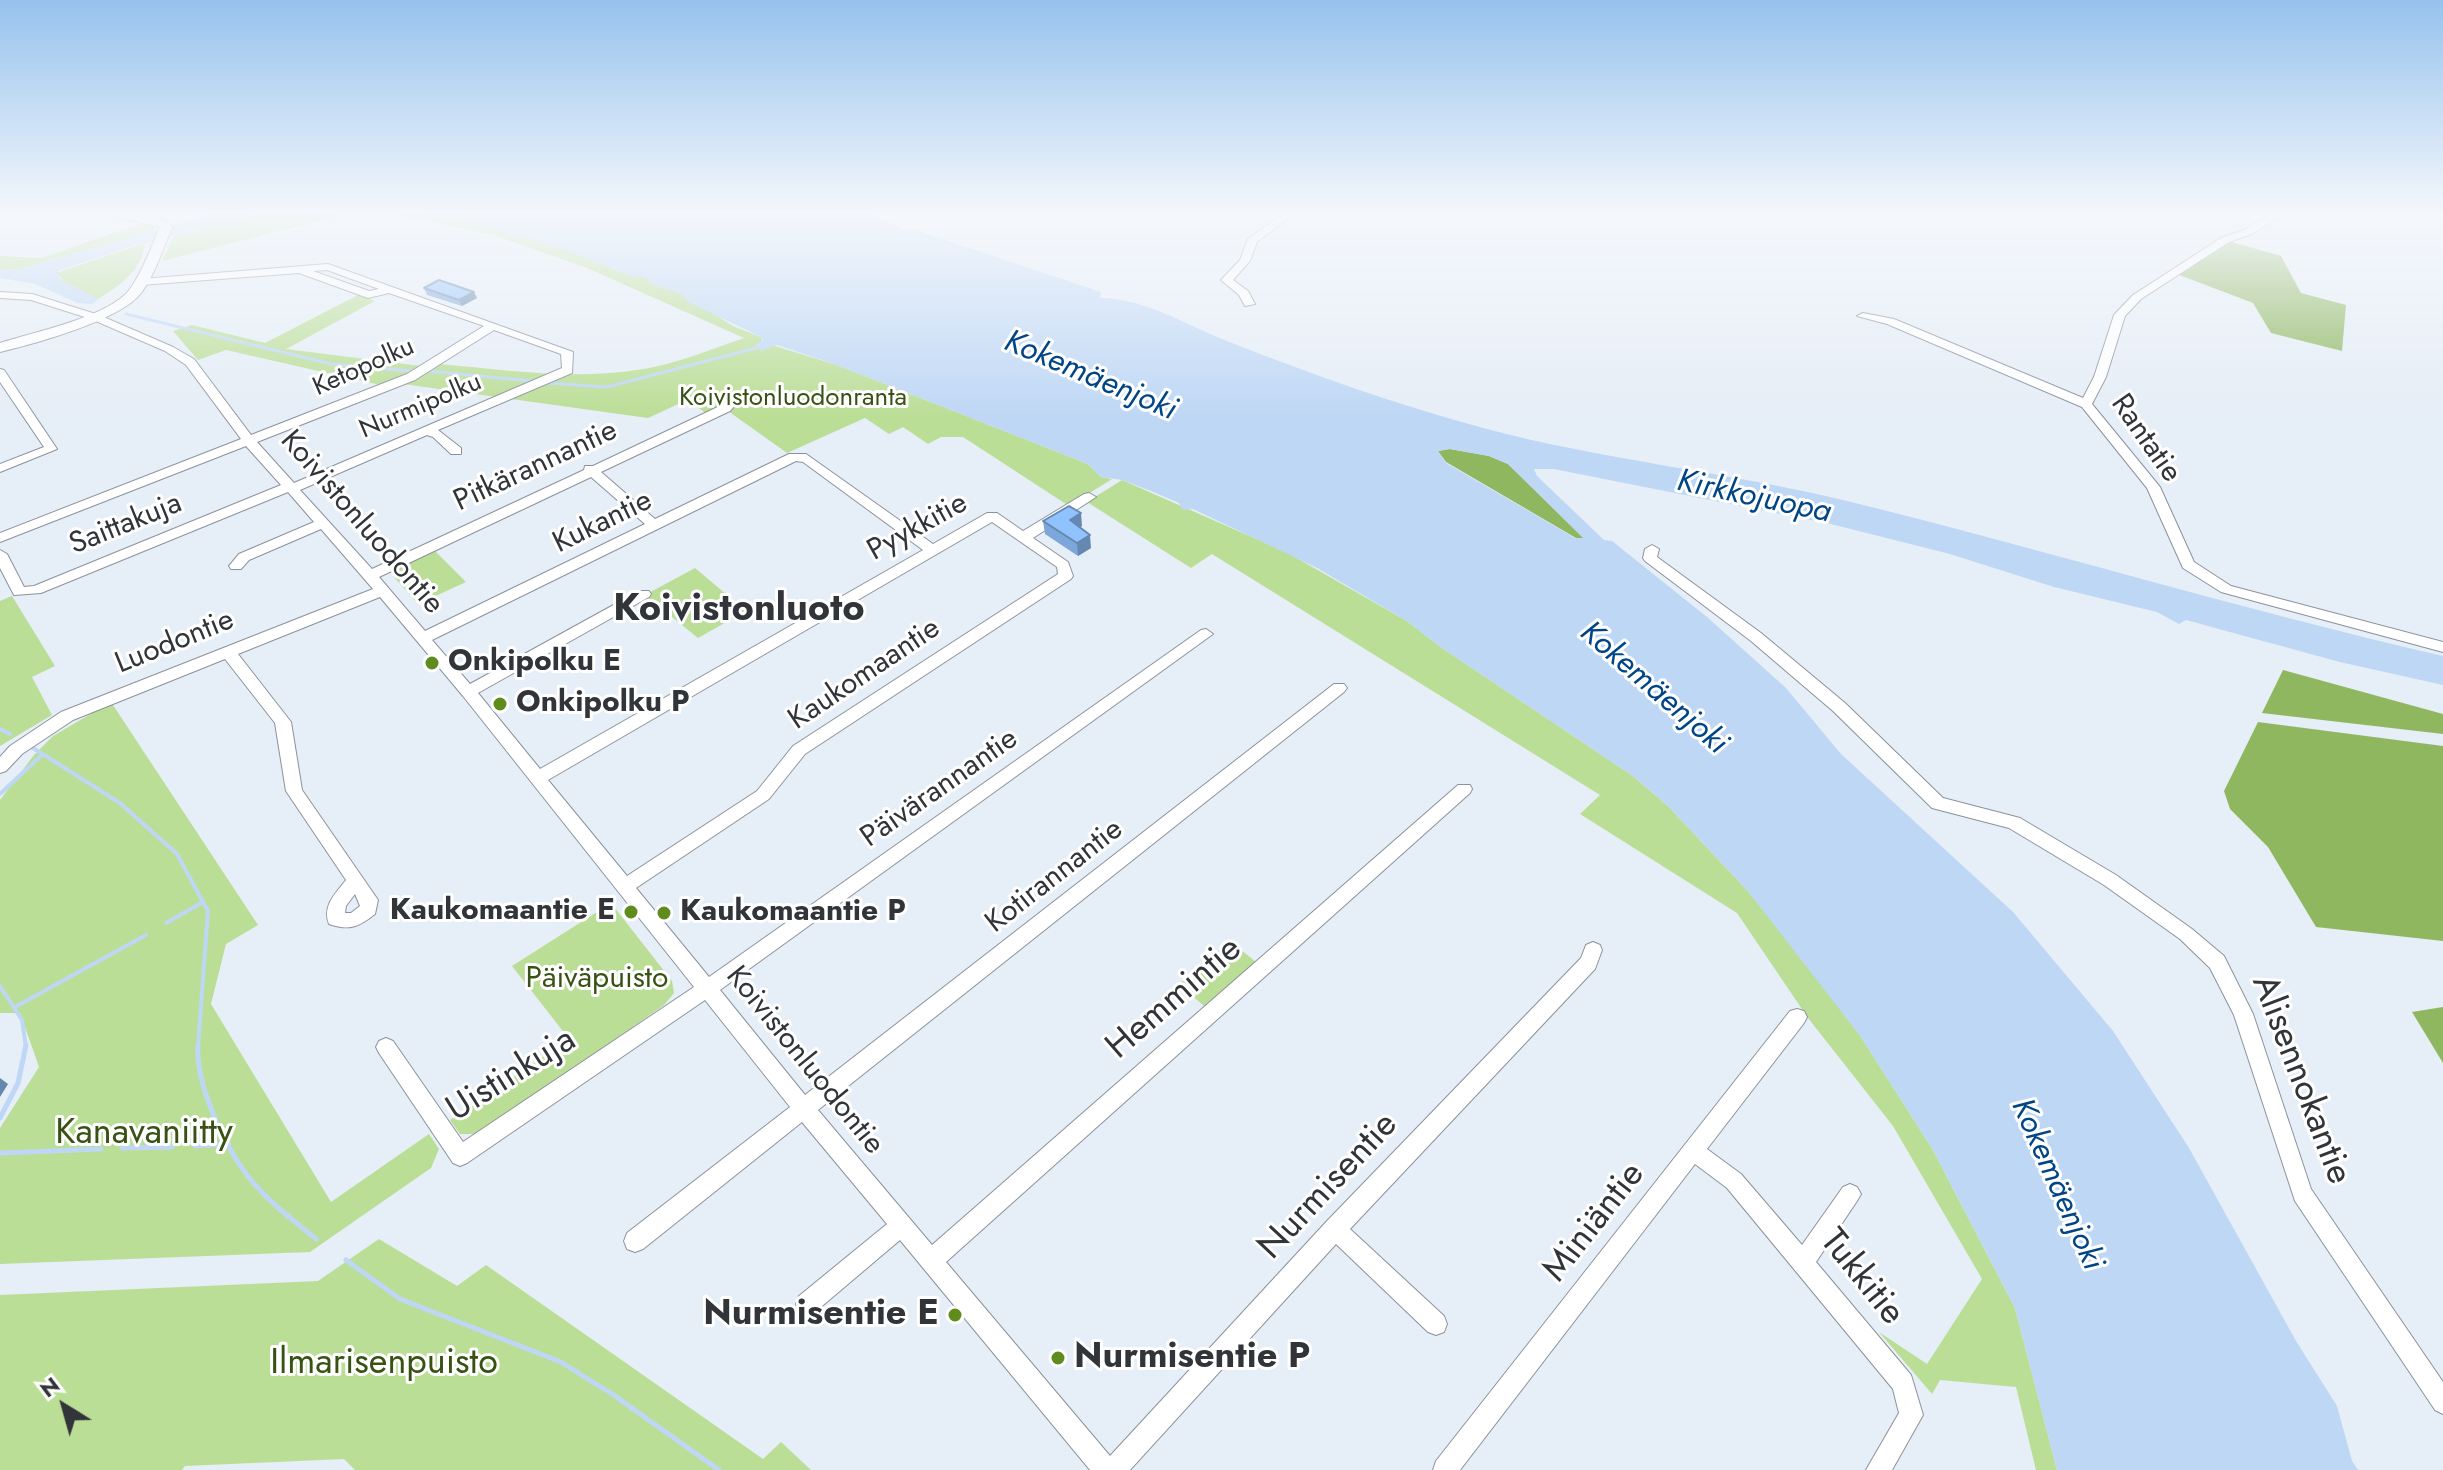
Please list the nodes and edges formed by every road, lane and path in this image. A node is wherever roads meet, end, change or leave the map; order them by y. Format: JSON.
{"nodes":[{"id":1,"x":156,"y":281,"type":"edge"},
{"id":2,"x":366,"y":281,"type":"edge"},
{"id":3,"x":1227,"y":281,"type":"edge"},
{"id":4,"x":2162,"y":281,"type":"edge"},
{"id":5,"x":141,"y":282,"type":"joint"},
{"id":6,"x":0,"y":295,"type":"edge"},
{"id":7,"x":1249,"y":304,"type":"dead end"},
{"id":8,"x":1863,"y":316,"type":"dead end"},
{"id":9,"x":95,"y":317,"type":"junction"},
{"id":10,"x":493,"y":326,"type":"junction"},
{"id":11,"x":0,"y":348,"type":"edge"},
{"id":12,"x":0,"y":373,"type":"edge"},
{"id":13,"x":727,"y":401,"type":"dead end"},
{"id":14,"x":2086,"y":404,"type":"junction"},
{"id":15,"x":427,"y":431,"type":"junction"},
{"id":16,"x":248,"y":440,"type":"junction"},
{"id":17,"x":456,"y":451,"type":"dead end"},
{"id":18,"x":0,"y":468,"type":"edge"},
{"id":19,"x":590,"y":469,"type":"junction"},
{"id":20,"x":292,"y":487,"type":"junction"},
{"id":21,"x":1089,"y":497,"type":"dead end"},
{"id":22,"x":324,"y":523,"type":"junction"},
{"id":23,"x":655,"y":526,"type":"junction"},
{"id":24,"x":1024,"y":537,"type":"junction"},
{"id":25,"x":0,"y":538,"type":"edge"},
{"id":26,"x":931,"y":549,"type":"junction"},
{"id":27,"x":1652,"y":549,"type":"dead end"},
{"id":28,"x":0,"y":554,"type":"edge"},
{"id":29,"x":236,"y":566,"type":"dead end"},
{"id":30,"x":1066,"y":576,"type":"joint"},
{"id":31,"x":377,"y":583,"type":"junction"},
{"id":32,"x":644,"y":594,"type":"dead end"},
{"id":33,"x":1206,"y":634,"type":"dead end"},
{"id":34,"x":423,"y":638,"type":"junction"},
{"id":35,"x":2443,"y":647,"type":"edge"},
{"id":36,"x":228,"y":652,"type":"junction"},
{"id":37,"x":1339,"y":688,"type":"dead end"},
{"id":38,"x":468,"y":692,"type":"junction"},
{"id":39,"x":0,"y":767,"type":"edge"},
{"id":40,"x":536,"y":779,"type":"junction"},
{"id":41,"x":1464,"y":789,"type":"dead end"},
{"id":42,"x":356,"y":880,"type":"dead end"},
{"id":43,"x":625,"y":886,"type":"junction"},
{"id":44,"x":1593,"y":950,"type":"dead end"},
{"id":45,"x":707,"y":989,"type":"junction"},
{"id":46,"x":1797,"y":1017,"type":"dead end"},
{"id":47,"x":386,"y":1047,"type":"dead end"},
{"id":48,"x":804,"y":1109,"type":"junction"},
{"id":49,"x":1695,"y":1152,"type":"junction"},
{"id":50,"x":1850,"y":1194,"type":"dead end"},
{"id":51,"x":901,"y":1226,"type":"junction"},
{"id":52,"x":1335,"y":1229,"type":"junction"},
{"id":53,"x":635,"y":1241,"type":"dead end"},
{"id":54,"x":931,"y":1261,"type":"junction"},
{"id":55,"x":1804,"y":1261,"type":"junction"},
{"id":56,"x":807,"y":1304,"type":"dead end"},
{"id":57,"x":1436,"y":1324,"type":"dead end"},
{"id":58,"x":2443,"y":1402,"type":"edge"},
{"id":59,"x":1106,"y":1470,"type":"edge"},
{"id":60,"x":1114,"y":1470,"type":"edge"},
{"id":61,"x":1445,"y":1470,"type":"edge"},
{"id":62,"x":1878,"y":1470,"type":"edge"}],
"edges":[{"from":1,"to":5,"type":"street"},
{"from":2,"to":10,"type":"street"},
{"from":3,"to":7,"type":"street"},
{"from":4,"to":14,"type":"street","name":"Rantatie"},
{"from":5,"to":9,"type":"street"},
{"from":6,"to":9,"type":"street","name":"Koivistonluodontie"},
{"from":8,"to":14,"type":"street"},
{"from":9,"to":11,"type":"street"},
{"from":9,"to":16,"type":"street","name":"Koivistonluodontie"},
{"from":10,"to":15,"type":"street","name":"Nurmipolku"},
{"from":10,"to":16,"type":"street","name":"Ketopolku"},
{"from":12,"to":18,"type":"street"},
{"from":13,"to":19,"type":"street","name":"Pitkärannantie"},
{"from":14,"to":35,"type":"street","name":"Rantatie"},
{"from":15,"to":17,"type":"street"},
{"from":15,"to":20,"type":"street","name":"Nurmipolku"},
{"from":16,"to":20,"type":"street","name":"Koivistonluodontie"},
{"from":16,"to":25,"type":"street","name":"Saittakuja"},
{"from":19,"to":23,"type":"street"},
{"from":19,"to":31,"type":"street","name":"Pitkärannantie"},
{"from":20,"to":22,"type":"street","name":"Koivistonluodontie"},
{"from":20,"to":28,"type":"street","name":"Saittakuja"},
{"from":21,"to":24,"type":"street"},
{"from":22,"to":29,"type":"street"},
{"from":22,"to":31,"type":"street","name":"Koivistonluodontie"},
{"from":23,"to":26,"type":"street","name":"Kukantie"},
{"from":23,"to":34,"type":"street","name":"Kukantie"},
{"from":24,"to":26,"type":"street","name":"Pyykkitie"},
{"from":24,"to":30,"type":"street","name":"Pyykkitie"},
{"from":26,"to":40,"type":"street","name":"Pyykkitie"},
{"from":27,"to":58,"type":"street","name":"Alisennokantie"},
{"from":30,"to":43,"type":"street","name":"Kaukomaantie"},
{"from":31,"to":34,"type":"street","name":"Koivistonluodontie"},
{"from":31,"to":36,"type":"street","name":"Luodontie"},
{"from":32,"to":38,"type":"street"},
{"from":33,"to":45,"type":"street","name":"Päivärannantie"},
{"from":34,"to":38,"type":"street","name":"Koivistonluodontie"},
{"from":36,"to":39,"type":"street","name":"Luodontie"},
{"from":36,"to":42,"type":"street"},
{"from":37,"to":48,"type":"street","name":"Kotirannantie"},
{"from":38,"to":40,"type":"street","name":"Koivistonluodontie"},
{"from":40,"to":43,"type":"street","name":"Koivistonluodontie"},
{"from":41,"to":54,"type":"street","name":"Hemmintie"},
{"from":43,"to":45,"type":"street","name":"Koivistonluodontie"},
{"from":44,"to":52,"type":"street","name":"Nurmisentie"},
{"from":45,"to":47,"type":"street","name":"Uistinkuja"},
{"from":45,"to":48,"type":"street","name":"Koivistonluodontie"},
{"from":46,"to":49,"type":"street","name":"Miniäntie"},
{"from":48,"to":51,"type":"street","name":"Koivistonluodontie"},
{"from":48,"to":53,"type":"street","name":"Kotirannantie"},
{"from":49,"to":55,"type":"street","name":"Tukkitie"},
{"from":49,"to":61,"type":"street","name":"Miniäntie"},
{"from":50,"to":55,"type":"street"},
{"from":51,"to":54,"type":"street","name":"Koivistonluodontie"},
{"from":51,"to":56,"type":"street"},
{"from":52,"to":57,"type":"street"},
{"from":52,"to":60,"type":"street","name":"Nurmisentie"},
{"from":54,"to":59,"type":"street","name":"Koivistonluodontie"},
{"from":55,"to":62,"type":"street","name":"Tukkitie"}]}
